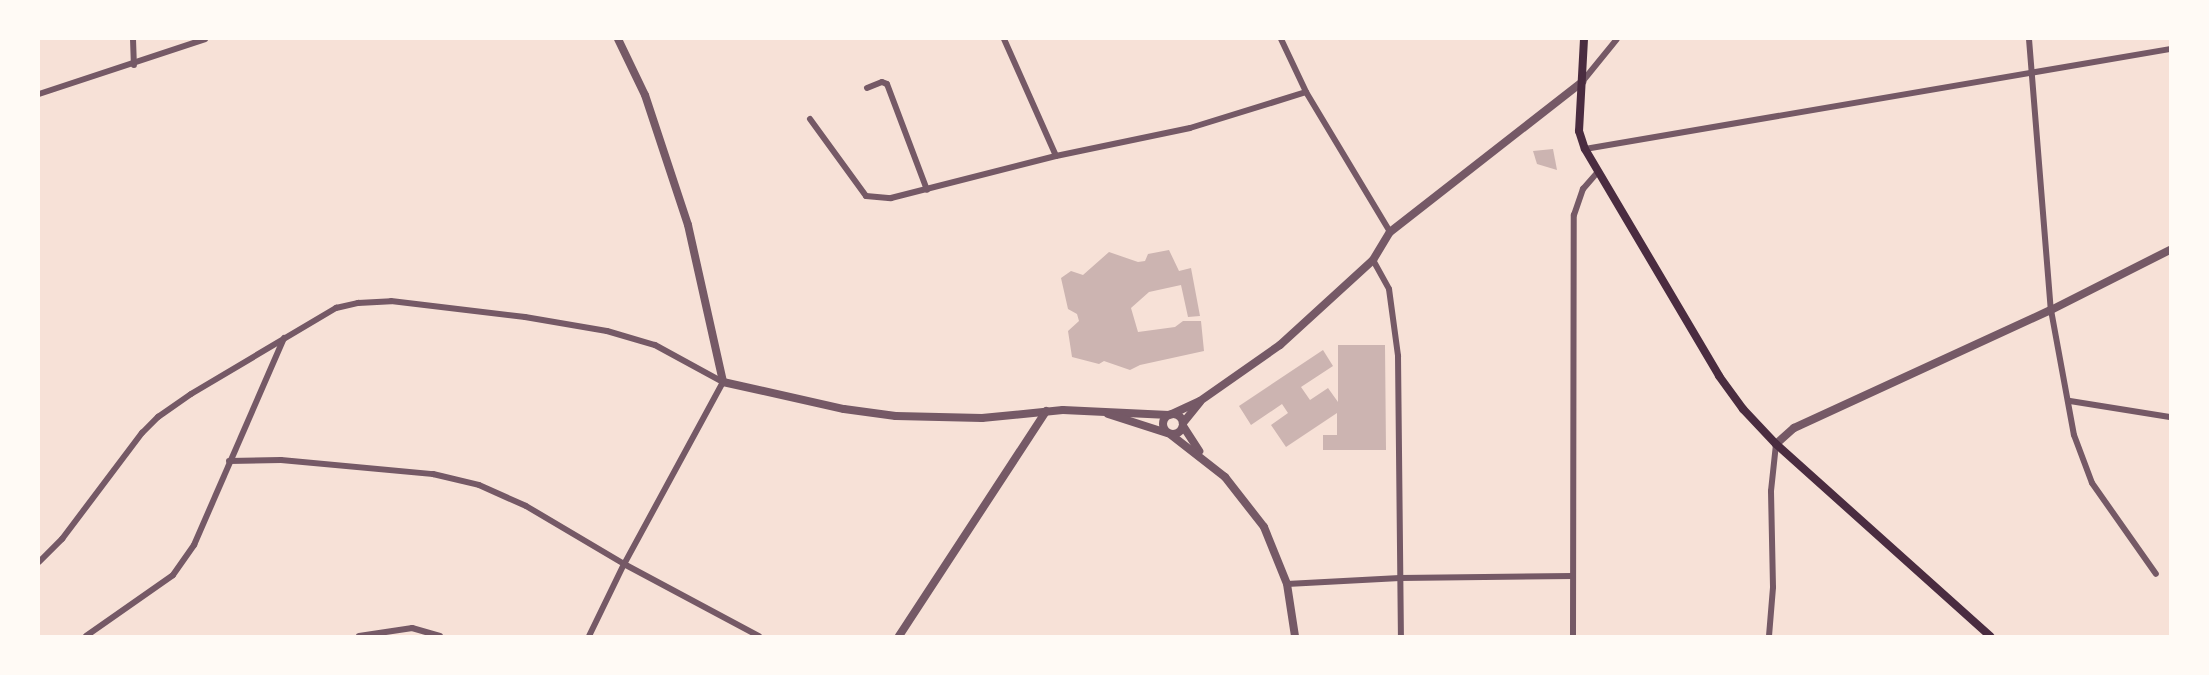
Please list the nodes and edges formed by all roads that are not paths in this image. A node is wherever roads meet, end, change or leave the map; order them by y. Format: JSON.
{"nodes":[{"id":1,"x":133,"y":39,"type":"edge"},
{"id":2,"x":205,"y":39,"type":"edge"},
{"id":3,"x":618,"y":39,"type":"edge"},
{"id":4,"x":1004,"y":39,"type":"edge"},
{"id":5,"x":1281,"y":39,"type":"edge"},
{"id":6,"x":1584,"y":39,"type":"edge"},
{"id":7,"x":1617,"y":39,"type":"edge"},
{"id":8,"x":2029,"y":39,"type":"edge"},
{"id":9,"x":2170,"y":49,"type":"edge"},
{"id":10,"x":134,"y":65,"type":"junction"},
{"id":11,"x":2033,"y":74,"type":"junction"},
{"id":12,"x":1582,"y":82,"type":"junction"},
{"id":13,"x":867,"y":88,"type":"dead end"},
{"id":14,"x":1306,"y":92,"type":"junction"},
{"id":15,"x":39,"y":94,"type":"edge"},
{"id":16,"x":810,"y":119,"type":"dead end"},
{"id":17,"x":1585,"y":149,"type":"junction"},
{"id":18,"x":1056,"y":156,"type":"junction"},
{"id":19,"x":1597,"y":172,"type":"junction"},
{"id":20,"x":927,"y":190,"type":"junction"},
{"id":21,"x":1390,"y":232,"type":"junction"},
{"id":22,"x":2170,"y":250,"type":"edge"},
{"id":23,"x":1373,"y":260,"type":"junction"},
{"id":24,"x":2051,"y":310,"type":"junction"},
{"id":25,"x":284,"y":338,"type":"junction"},
{"id":26,"x":723,"y":382,"type":"junction"},
{"id":27,"x":1200,"y":401,"type":"junction"},
{"id":28,"x":2070,"y":401,"type":"junction"},
{"id":29,"x":1046,"y":411,"type":"junction"},
{"id":30,"x":1095,"y":411,"type":"junction"},
{"id":31,"x":1170,"y":415,"type":"junction"},
{"id":32,"x":2170,"y":417,"type":"edge"},
{"id":33,"x":1183,"y":425,"type":"junction"},
{"id":34,"x":1168,"y":434,"type":"junction"},
{"id":35,"x":1776,"y":444,"type":"junction"},
{"id":36,"x":1205,"y":459,"type":"junction"},
{"id":37,"x":229,"y":460,"type":"junction"},
{"id":38,"x":39,"y":562,"type":"edge"},
{"id":39,"x":624,"y":564,"type":"junction"},
{"id":40,"x":2156,"y":574,"type":"dead end"},
{"id":41,"x":1573,"y":576,"type":"junction"},
{"id":42,"x":1400,"y":578,"type":"junction"},
{"id":43,"x":1287,"y":584,"type":"junction"},
{"id":44,"x":86,"y":636,"type":"edge"},
{"id":45,"x":359,"y":636,"type":"edge"},
{"id":46,"x":440,"y":636,"type":"edge"},
{"id":47,"x":589,"y":636,"type":"edge"},
{"id":48,"x":759,"y":636,"type":"edge"},
{"id":49,"x":899,"y":636,"type":"edge"},
{"id":50,"x":1295,"y":636,"type":"edge"},
{"id":51,"x":1401,"y":636,"type":"edge"},
{"id":52,"x":1573,"y":636,"type":"edge"},
{"id":53,"x":1769,"y":636,"type":"edge"},
{"id":54,"x":1990,"y":636,"type":"edge"}],
"edges":[{"from":1,"to":10,"type":"street"},
{"from":2,"to":10,"type":"street"},
{"from":3,"to":26,"type":"street"},
{"from":4,"to":18,"type":"street"},
{"from":5,"to":14,"type":"street"},
{"from":6,"to":12,"type":"main road"},
{"from":7,"to":12,"type":"street"},
{"from":8,"to":11,"type":"street"},
{"from":9,"to":11,"type":"street"},
{"from":10,"to":15,"type":"street"},
{"from":11,"to":17,"type":"street"},
{"from":11,"to":24,"type":"street"},
{"from":12,"to":17,"type":"main road"},
{"from":12,"to":21,"type":"street"},
{"from":13,"to":20,"type":"street"},
{"from":14,"to":18,"type":"street"},
{"from":14,"to":21,"type":"street"},
{"from":16,"to":20,"type":"street"},
{"from":17,"to":19,"type":"main road"},
{"from":18,"to":20,"type":"street"},
{"from":19,"to":35,"type":"main road"},
{"from":19,"to":41,"type":"street"},
{"from":21,"to":23,"type":"street"},
{"from":22,"to":24,"type":"street"},
{"from":23,"to":27,"type":"street"},
{"from":23,"to":42,"type":"street"},
{"from":24,"to":28,"type":"street"},
{"from":24,"to":35,"type":"street"},
{"from":25,"to":26,"type":"street"},
{"from":25,"to":37,"type":"street"},
{"from":25,"to":38,"type":"street"},
{"from":26,"to":29,"type":"street"},
{"from":26,"to":39,"type":"street"},
{"from":27,"to":31,"type":"street"},
{"from":27,"to":33,"type":"street"},
{"from":28,"to":32,"type":"street"},
{"from":28,"to":40,"type":"street"},
{"from":29,"to":30,"type":"street"},
{"from":29,"to":49,"type":"street"},
{"from":30,"to":31,"type":"street"},
{"from":30,"to":34,"type":"street"},
{"from":31,"to":33,"type":"street"},
{"from":31,"to":34,"type":"street"},
{"from":33,"to":34,"type":"street"},
{"from":33,"to":36,"type":"street"},
{"from":34,"to":36,"type":"street"},
{"from":35,"to":53,"type":"street"},
{"from":35,"to":54,"type":"main road"},
{"from":36,"to":43,"type":"street"},
{"from":37,"to":39,"type":"street"},
{"from":37,"to":44,"type":"street"},
{"from":39,"to":47,"type":"street"},
{"from":39,"to":48,"type":"street"},
{"from":41,"to":42,"type":"street"},
{"from":41,"to":52,"type":"street"},
{"from":42,"to":43,"type":"street"},
{"from":42,"to":51,"type":"street"},
{"from":43,"to":50,"type":"street"},
{"from":45,"to":46,"type":"street"}]}
